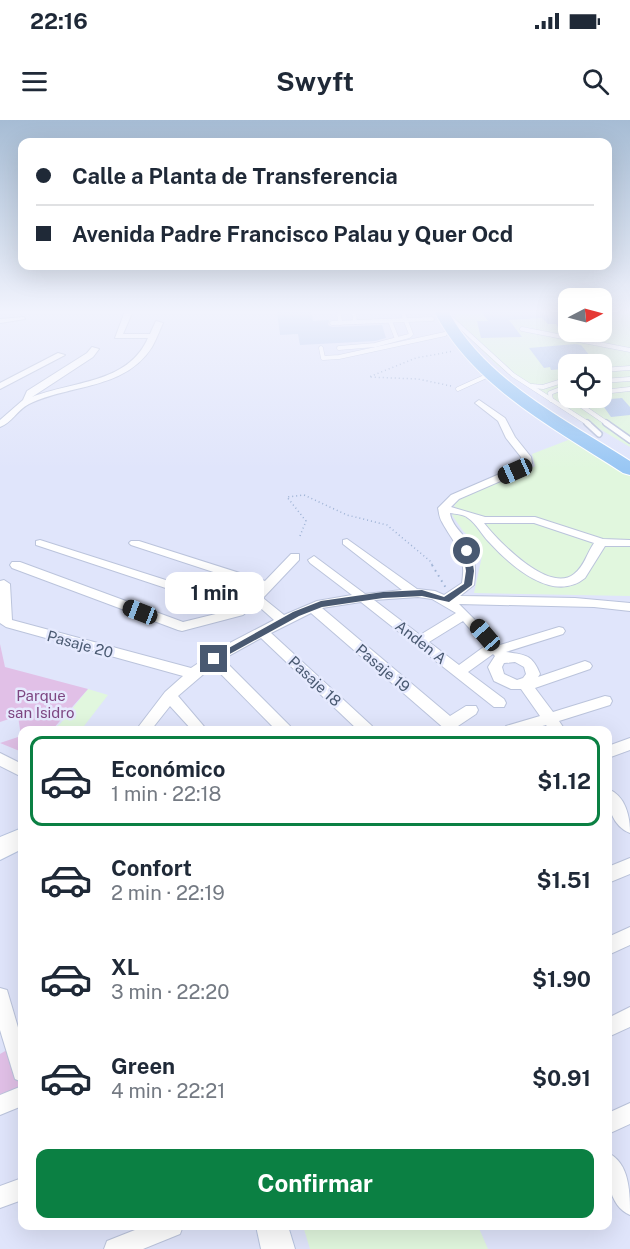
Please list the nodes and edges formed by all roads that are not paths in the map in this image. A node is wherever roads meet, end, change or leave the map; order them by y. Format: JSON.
{"nodes":[{"id":1,"x":49,"y":364,"type":"edge"},
{"id":2,"x":72,"y":364,"type":"edge"},
{"id":3,"x":135,"y":364,"type":"edge"},
{"id":4,"x":480,"y":364,"type":"edge"},
{"id":5,"x":491,"y":364,"type":"edge"},
{"id":6,"x":499,"y":364,"type":"edge"},
{"id":7,"x":630,"y":368,"type":"edge"},
{"id":8,"x":612,"y":369,"type":"edge"},
{"id":9,"x":491,"y":374,"type":"junction"},
{"id":10,"x":630,"y":379,"type":"edge"},
{"id":11,"x":612,"y":380,"type":"edge"},
{"id":12,"x":558,"y":382,"type":"edge"},
{"id":13,"x":528,"y":385,"type":"junction"},
{"id":14,"x":14,"y":388,"type":"edge"},
{"id":15,"x":458,"y":389,"type":"road end"},
{"id":16,"x":630,"y":389,"type":"edge"},
{"id":17,"x":558,"y":390,"type":"edge"},
{"id":18,"x":612,"y":391,"type":"edge"},
{"id":19,"x":551,"y":400,"type":"junction"},
{"id":20,"x":479,"y":403,"type":"dead end"},
{"id":21,"x":23,"y":404,"type":"junction"},
{"id":22,"x":584,"y":408,"type":"edge"},
{"id":23,"x":0,"y":424,"type":"edge"},
{"id":24,"x":599,"y":434,"type":"junction"},
{"id":25,"x":630,"y":440,"type":"edge"},
{"id":26,"x":630,"y":453,"type":"edge"},
{"id":27,"x":630,"y":469,"type":"edge"},
{"id":28,"x":443,"y":508,"type":"junction"},
{"id":29,"x":474,"y":518,"type":"junction"},
{"id":30,"x":347,"y":542,"type":"dead end"},
{"id":31,"x":602,"y":542,"type":"junction"},
{"id":32,"x":40,"y":543,"type":"dead end"},
{"id":33,"x":135,"y":543,"type":"dead end"},
{"id":34,"x":630,"y":543,"type":"edge"},
{"id":35,"x":295,"y":557,"type":"dead end"},
{"id":36,"x":314,"y":560,"type":"dead end"},
{"id":37,"x":16,"y":565,"type":"dead end"},
{"id":38,"x":4,"y":584,"type":"dead end"},
{"id":39,"x":268,"y":586,"type":"junction"},
{"id":40,"x":415,"y":594,"type":"junction"},
{"id":41,"x":364,"y":597,"type":"junction"},
{"id":42,"x":256,"y":598,"type":"junction"},
{"id":43,"x":448,"y":598,"type":"junction"},
{"id":44,"x":312,"y":607,"type":"junction"},
{"id":45,"x":630,"y":608,"type":"edge"},
{"id":46,"x":243,"y":609,"type":"junction"},
{"id":47,"x":464,"y":614,"type":"junction"},
{"id":48,"x":283,"y":621,"type":"junction"},
{"id":49,"x":559,"y":631,"type":"dead end"},
{"id":50,"x":262,"y":632,"type":"junction"},
{"id":51,"x":420,"y":641,"type":"junction"},
{"id":52,"x":498,"y":651,"type":"junction"},
{"id":53,"x":214,"y":659,"type":"junction"},
{"id":54,"x":585,"y":666,"type":"dead end"},
{"id":55,"x":459,"y":672,"type":"junction"},
{"id":56,"x":193,"y":674,"type":"junction"},
{"id":57,"x":525,"y":685,"type":"junction"},
{"id":58,"x":170,"y":696,"type":"junction"},
{"id":59,"x":605,"y":701,"type":"dead end"},
{"id":60,"x":499,"y":704,"type":"dead end"},
{"id":61,"x":471,"y":710,"type":"dead end"},
{"id":62,"x":549,"y":718,"type":"junction"},
{"id":63,"x":146,"y":726,"type":"edge"},
{"id":64,"x":196,"y":726,"type":"edge"},
{"id":65,"x":281,"y":726,"type":"edge"},
{"id":66,"x":363,"y":726,"type":"edge"},
{"id":67,"x":450,"y":726,"type":"edge"},
{"id":68,"x":452,"y":726,"type":"edge"},
{"id":69,"x":524,"y":726,"type":"edge"},
{"id":70,"x":555,"y":726,"type":"edge"},
{"id":71,"x":630,"y":744,"type":"edge"},
{"id":72,"x":612,"y":751,"type":"edge"},
{"id":73,"x":0,"y":759,"type":"edge"},
{"id":74,"x":18,"y":769,"type":"edge"},
{"id":75,"x":612,"y":806,"type":"edge"},
{"id":76,"x":630,"y":826,"type":"edge"},
{"id":77,"x":18,"y":840,"type":"edge"},
{"id":78,"x":0,"y":849,"type":"edge"},
{"id":79,"x":630,"y":866,"type":"edge"},
{"id":80,"x":612,"y":873,"type":"edge"},
{"id":81,"x":630,"y":936,"type":"edge"},
{"id":82,"x":612,"y":944,"type":"edge"},
{"id":83,"x":0,"y":998,"type":"edge"},
{"id":84,"x":630,"y":1017,"type":"edge"},
{"id":85,"x":612,"y":1026,"type":"edge"},
{"id":86,"x":18,"y":1059,"type":"edge"},
{"id":87,"x":18,"y":1098,"type":"edge"},
{"id":88,"x":0,"y":1105,"type":"edge"},
{"id":89,"x":630,"y":1113,"type":"edge"},
{"id":90,"x":612,"y":1122,"type":"edge"},
{"id":91,"x":612,"y":1171,"type":"edge"},
{"id":92,"x":18,"y":1190,"type":"edge"},
{"id":93,"x":0,"y":1197,"type":"edge"},
{"id":94,"x":630,"y":1204,"type":"edge"},
{"id":95,"x":162,"y":1230,"type":"edge"},
{"id":96,"x":273,"y":1230,"type":"edge"},
{"id":97,"x":115,"y":1249,"type":"edge"},
{"id":98,"x":278,"y":1249,"type":"edge"}],
"edges":[{"from":1,"to":14,"type":"street"},
{"from":2,"to":14,"type":"street"},
{"from":3,"to":21,"type":"street"},
{"from":4,"to":9,"type":"highway"},
{"from":5,"to":24,"type":"highway"},
{"from":6,"to":13,"type":"lane"},
{"from":7,"to":8,"type":"lane"},
{"from":9,"to":15,"type":"lane"},
{"from":9,"to":27,"type":"highway"},
{"from":10,"to":11,"type":"lane"},
{"from":12,"to":13,"type":"lane"},
{"from":13,"to":19,"type":"lane"},
{"from":14,"to":21,"type":"street"},
{"from":16,"to":18,"type":"lane"},
{"from":17,"to":19,"type":"lane"},
{"from":19,"to":24,"type":"lane"},
{"from":20,"to":28,"type":"street"},
{"from":21,"to":23,"type":"street"},
{"from":22,"to":25,"type":"lane"},
{"from":24,"to":26,"type":"highway"},
{"from":28,"to":29,"type":"street"},
{"from":28,"to":43,"type":"street"},
{"from":29,"to":31,"type":"street"},
{"from":29,"to":31,"type":"street"},
{"from":30,"to":40,"type":"street"},
{"from":31,"to":34,"type":"street"},
{"from":32,"to":46,"type":"street"},
{"from":33,"to":39,"type":"street"},
{"from":35,"to":39,"type":"street"},
{"from":36,"to":41,"type":"street","name":"Anden A"},
{"from":37,"to":46,"type":"street"},
{"from":38,"to":56,"type":"street","name":"Pasaje 20"},
{"from":39,"to":42,"type":"street"},
{"from":40,"to":41,"type":"street"},
{"from":40,"to":43,"type":"street"},
{"from":41,"to":44,"type":"street"},
{"from":41,"to":51,"type":"street","name":"Anden A"},
{"from":42,"to":46,"type":"street"},
{"from":42,"to":48,"type":"street"},
{"from":43,"to":45,"type":"street"},
{"from":43,"to":47,"type":"street"},
{"from":44,"to":48,"type":"street"},
{"from":44,"to":67,"type":"street","name":"Pasaje 19"},
{"from":47,"to":51,"type":"street"},
{"from":47,"to":52,"type":"street"},
{"from":48,"to":50,"type":"street"},
{"from":49,"to":52,"type":"street"},
{"from":50,"to":53,"type":"street"},
{"from":50,"to":66,"type":"street","name":"Pasaje 18"},
{"from":51,"to":55,"type":"street","name":"Anden A"},
{"from":52,"to":55,"type":"street"},
{"from":52,"to":57,"type":"street"},
{"from":52,"to":57,"type":"street"},
{"from":53,"to":56,"type":"street"},
{"from":53,"to":65,"type":"street"},
{"from":54,"to":57,"type":"street"},
{"from":55,"to":60,"type":"street","name":"Anden A"},
{"from":56,"to":58,"type":"street"},
{"from":57,"to":62,"type":"street"},
{"from":58,"to":63,"type":"street"},
{"from":58,"to":64,"type":"street"},
{"from":59,"to":62,"type":"street"},
{"from":61,"to":68,"type":"street"},
{"from":62,"to":69,"type":"street"},
{"from":62,"to":70,"type":"street"},
{"from":71,"to":72,"type":"street"},
{"from":73,"to":74,"type":"street"},
{"from":75,"to":76,"type":"street"},
{"from":77,"to":78,"type":"street"},
{"from":79,"to":80,"type":"street"},
{"from":81,"to":82,"type":"street"},
{"from":83,"to":86,"type":"street"},
{"from":84,"to":85,"type":"street"},
{"from":87,"to":88,"type":"street"},
{"from":89,"to":90,"type":"street"},
{"from":91,"to":94,"type":"street"},
{"from":92,"to":93,"type":"street"},
{"from":95,"to":97,"type":"street"},
{"from":96,"to":98,"type":"street"}]}
